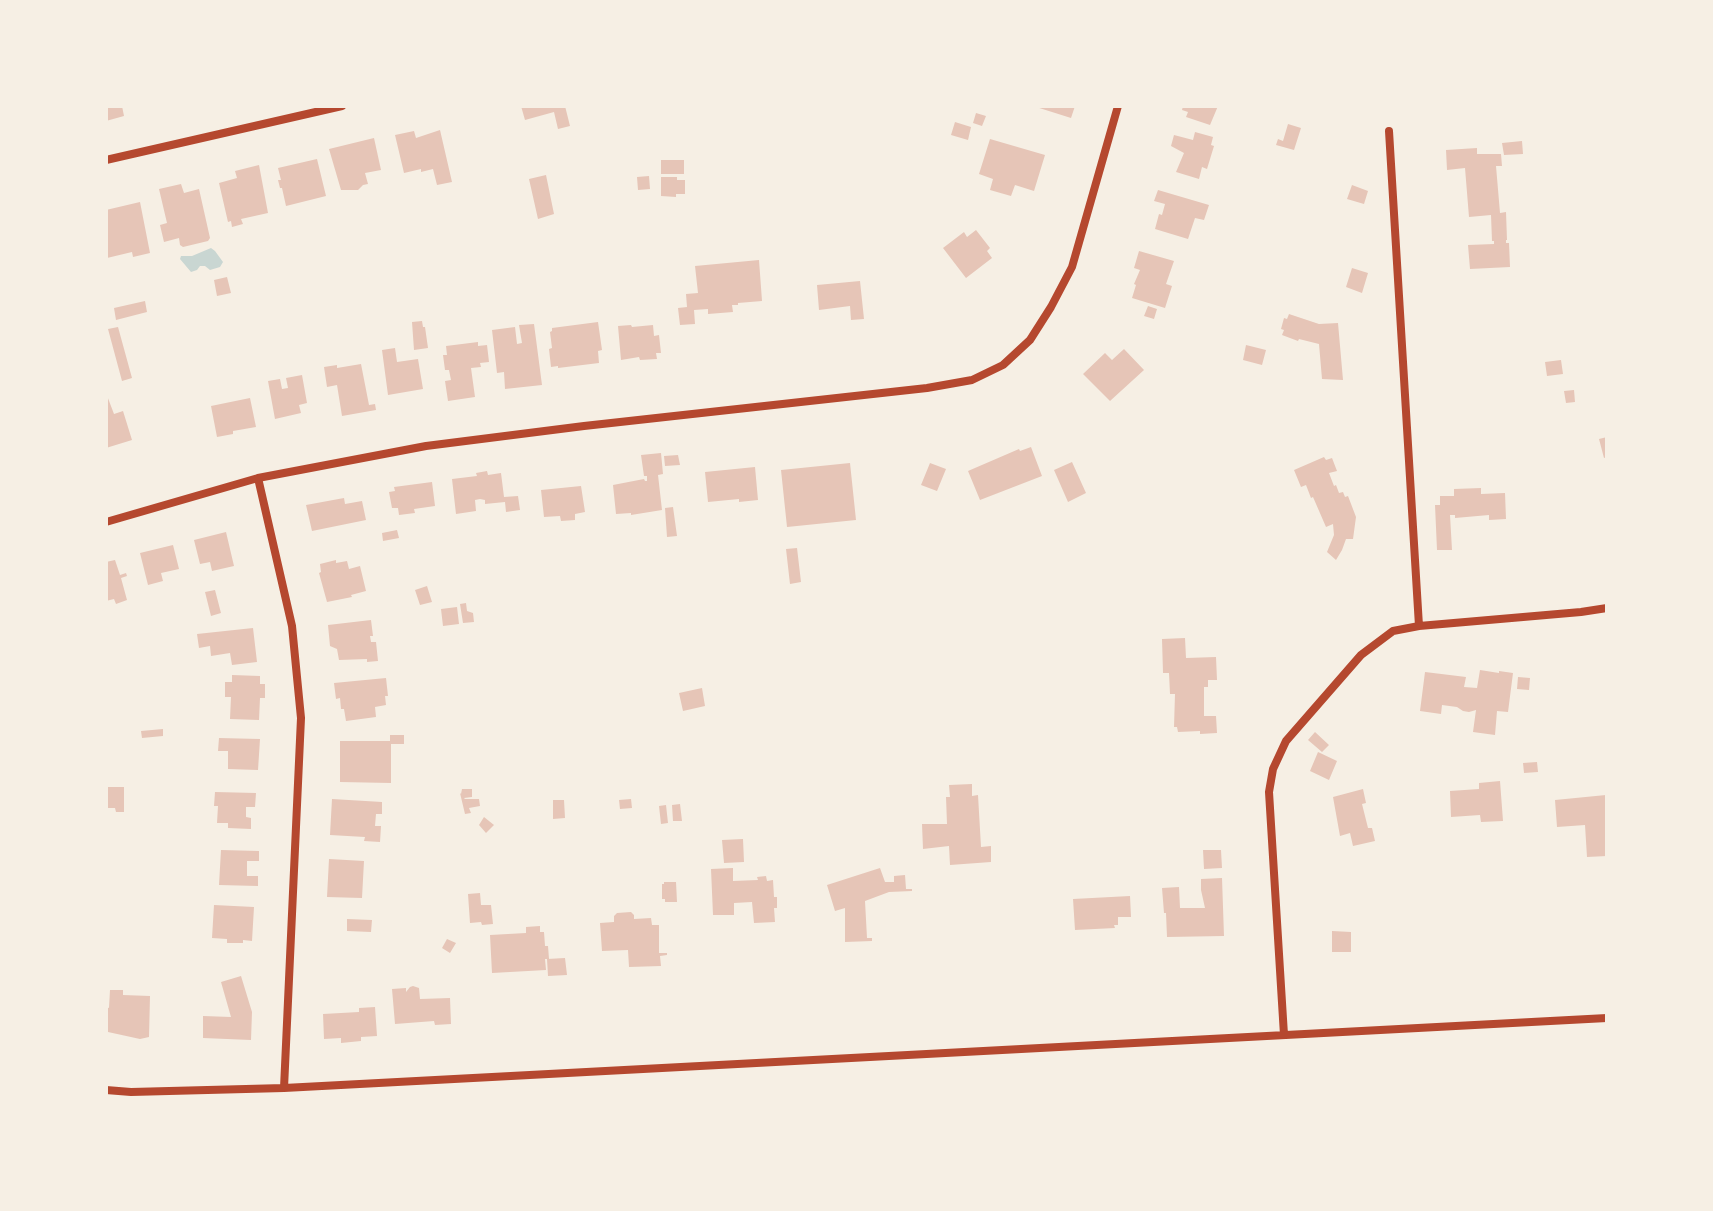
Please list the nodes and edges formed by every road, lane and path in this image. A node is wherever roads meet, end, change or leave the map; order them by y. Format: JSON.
{"nodes":[{"id":1,"x":342,"y":106,"type":"edge"},
{"id":2,"x":1118,"y":106,"type":"edge"},
{"id":3,"x":1389,"y":131,"type":"dead end"},
{"id":4,"x":106,"y":160,"type":"edge"},
{"id":5,"x":258,"y":478,"type":"junction"},
{"id":6,"x":106,"y":522,"type":"edge"},
{"id":7,"x":1607,"y":608,"type":"edge"},
{"id":8,"x":1419,"y":626,"type":"junction"},
{"id":9,"x":1607,"y":1018,"type":"edge"},
{"id":10,"x":1284,"y":1035,"type":"junction"},
{"id":11,"x":284,"y":1088,"type":"junction"},
{"id":12,"x":106,"y":1090,"type":"edge"}],
"edges":[{"from":1,"to":4,"type":"street"},
{"from":2,"to":5,"type":"street"},
{"from":3,"to":8,"type":"street"},
{"from":5,"to":6,"type":"street"},
{"from":5,"to":11,"type":"street"},
{"from":7,"to":8,"type":"street"},
{"from":8,"to":10,"type":"street"},
{"from":9,"to":10,"type":"street"},
{"from":10,"to":11,"type":"street"},
{"from":11,"to":12,"type":"street"}]}
